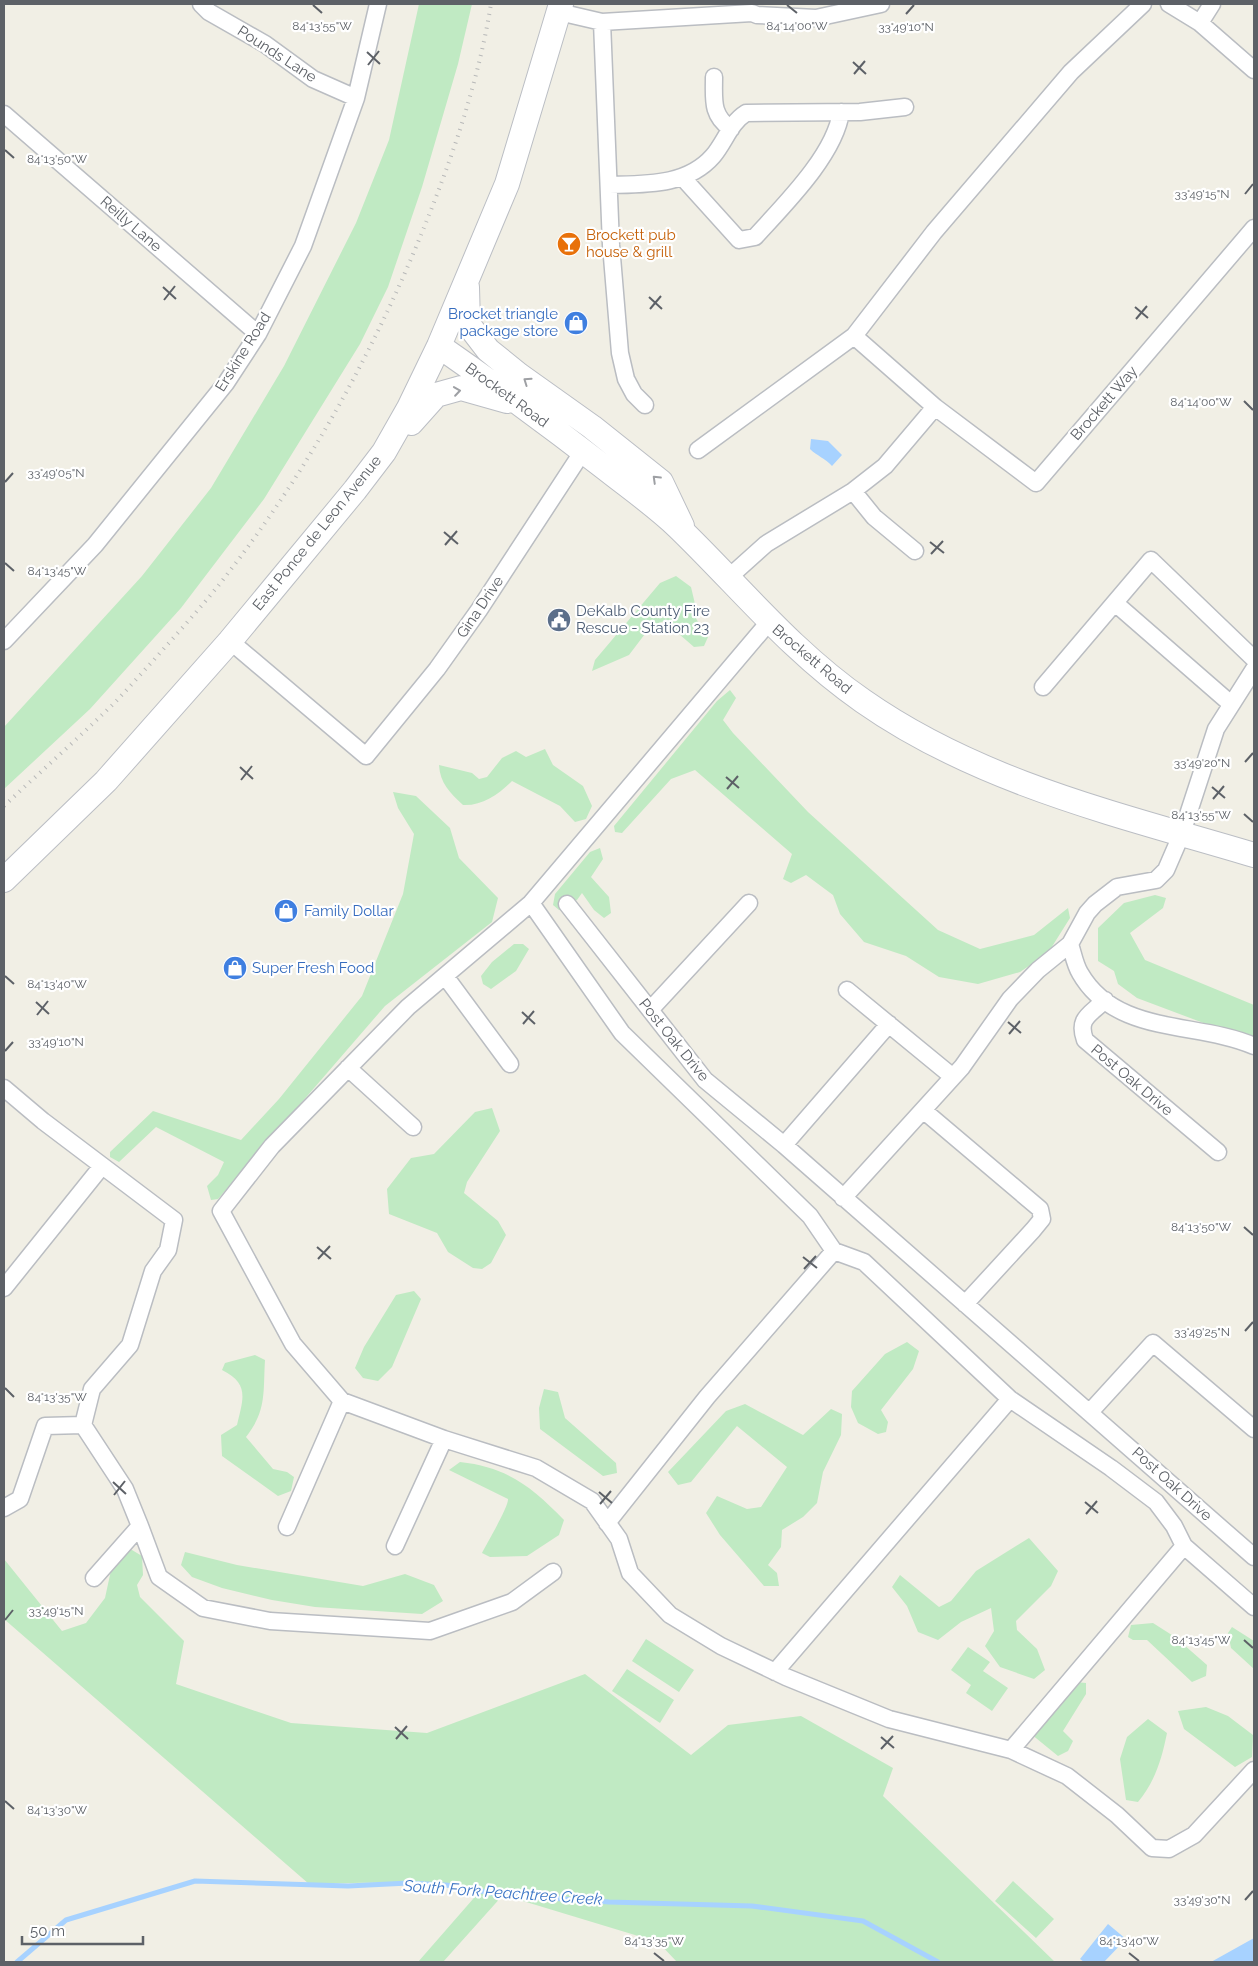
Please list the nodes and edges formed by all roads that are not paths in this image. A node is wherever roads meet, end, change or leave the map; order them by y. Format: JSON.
{"nodes":[{"id":1,"x":201,"y":4,"type":"edge"},
{"id":2,"x":378,"y":4,"type":"edge"},
{"id":3,"x":880,"y":4,"type":"edge"},
{"id":4,"x":1143,"y":4,"type":"edge"},
{"id":5,"x":1169,"y":4,"type":"edge"},
{"id":6,"x":1212,"y":4,"type":"edge"},
{"id":7,"x":560,"y":8,"type":"edge"},
{"id":8,"x":750,"y":8,"type":"edge"},
{"id":9,"x":602,"y":22,"type":"junction"},
{"id":10,"x":1200,"y":23,"type":"junction"},
{"id":11,"x":1254,"y":70,"type":"edge"},
{"id":12,"x":714,"y":77,"type":"dead end"},
{"id":13,"x":356,"y":98,"type":"junction"},
{"id":14,"x":905,"y":107,"type":"dead end"},
{"id":15,"x":841,"y":112,"type":"junction"},
{"id":16,"x":4,"y":114,"type":"edge"},
{"id":17,"x":731,"y":129,"type":"junction"},
{"id":18,"x":683,"y":178,"type":"junction"},
{"id":19,"x":609,"y":185,"type":"junction"},
{"id":20,"x":1254,"y":228,"type":"edge"},
{"id":21,"x":467,"y":280,"type":"junction"},
{"id":22,"x":258,"y":334,"type":"junction"},
{"id":23,"x":854,"y":336,"type":"junction"},
{"id":24,"x":439,"y":346,"type":"junction"},
{"id":25,"x":645,"y":405,"type":"dead end"},
{"id":26,"x":523,"y":407,"type":"junction"},
{"id":27,"x":935,"y":407,"type":"junction"},
{"id":28,"x":698,"y":450,"type":"dead end"},
{"id":29,"x":583,"y":451,"type":"junction"},
{"id":30,"x":384,"y":452,"type":"junction"},
{"id":31,"x":853,"y":491,"type":"junction"},
{"id":32,"x":687,"y":537,"type":"junction"},
{"id":33,"x":915,"y":551,"type":"dead end"},
{"id":34,"x":728,"y":579,"type":"junction"},
{"id":35,"x":1115,"y":603,"type":"junction"},
{"id":36,"x":769,"y":622,"type":"junction"},
{"id":37,"x":4,"y":641,"type":"edge"},
{"id":38,"x":230,"y":641,"type":"junction"},
{"id":39,"x":1254,"y":659,"type":"edge"},
{"id":40,"x":1254,"y":669,"type":"edge"},
{"id":41,"x":1043,"y":686,"type":"dead end"},
{"id":42,"x":1230,"y":704,"type":"junction"},
{"id":43,"x":1182,"y":834,"type":"junction"},
{"id":44,"x":1254,"y":855,"type":"edge"},
{"id":45,"x":4,"y":880,"type":"edge"},
{"id":46,"x":531,"y":903,"type":"junction"},
{"id":47,"x":748,"y":903,"type":"dead end"},
{"id":48,"x":567,"y":904,"type":"dead end"},
{"id":49,"x":1070,"y":944,"type":"junction"},
{"id":50,"x":444,"y":976,"type":"junction"},
{"id":51,"x":847,"y":990,"type":"dead end"},
{"id":52,"x":1105,"y":1000,"type":"junction"},
{"id":53,"x":650,"y":1010,"type":"junction"},
{"id":54,"x":888,"y":1024,"type":"junction"},
{"id":55,"x":1254,"y":1046,"type":"edge"},
{"id":56,"x":510,"y":1064,"type":"dead end"},
{"id":57,"x":348,"y":1068,"type":"junction"},
{"id":58,"x":953,"y":1076,"type":"junction"},
{"id":59,"x":7,"y":1097,"type":"edge"},
{"id":60,"x":923,"y":1110,"type":"junction"},
{"id":61,"x":413,"y":1127,"type":"dead end"},
{"id":62,"x":784,"y":1145,"type":"junction"},
{"id":63,"x":1218,"y":1152,"type":"dead end"},
{"id":64,"x":102,"y":1166,"type":"junction"},
{"id":65,"x":843,"y":1198,"type":"junction"},
{"id":66,"x":834,"y":1251,"type":"junction"},
{"id":67,"x":4,"y":1288,"type":"edge"},
{"id":68,"x":965,"y":1304,"type":"junction"},
{"id":69,"x":1010,"y":1399,"type":"junction"},
{"id":70,"x":342,"y":1401,"type":"junction"},
{"id":71,"x":1090,"y":1412,"type":"junction"},
{"id":72,"x":83,"y":1425,"type":"junction"},
{"id":73,"x":1254,"y":1430,"type":"edge"},
{"id":74,"x":444,"y":1439,"type":"junction"},
{"id":75,"x":4,"y":1508,"type":"edge"},
{"id":76,"x":607,"y":1523,"type":"junction"},
{"id":77,"x":140,"y":1526,"type":"junction"},
{"id":78,"x":286,"y":1527,"type":"dead end"},
{"id":79,"x":396,"y":1546,"type":"dead end"},
{"id":80,"x":1184,"y":1546,"type":"junction"},
{"id":81,"x":1254,"y":1557,"type":"edge"},
{"id":82,"x":554,"y":1572,"type":"dead end"},
{"id":83,"x":94,"y":1578,"type":"dead end"},
{"id":84,"x":1254,"y":1607,"type":"edge"},
{"id":85,"x":775,"y":1672,"type":"junction"},
{"id":86,"x":1011,"y":1750,"type":"junction"},
{"id":87,"x":1254,"y":1770,"type":"edge"}],
"edges":[{"from":1,"to":13,"type":"street","name":"Pounds Lane"},
{"from":2,"to":13,"type":"street","name":"Erskine Road"},
{"from":3,"to":8,"type":"street"},
{"from":4,"to":23,"type":"street"},
{"from":5,"to":10,"type":"street"},
{"from":6,"to":10,"type":"street"},
{"from":7,"to":9,"type":"street"},
{"from":7,"to":21,"type":"street","name":"East Ponce de Leon Avenue"},
{"from":8,"to":9,"type":"street"},
{"from":9,"to":19,"type":"street"},
{"from":10,"to":11,"type":"street"},
{"from":12,"to":17,"type":"street"},
{"from":13,"to":22,"type":"street","name":"Erskine Road"},
{"from":14,"to":15,"type":"street"},
{"from":15,"to":17,"type":"street"},
{"from":15,"to":18,"type":"street"},
{"from":16,"to":22,"type":"street","name":"Reilly Lane"},
{"from":17,"to":18,"type":"street"},
{"from":18,"to":19,"type":"street"},
{"from":19,"to":25,"type":"street"},
{"from":20,"to":27,"type":"street","name":"Brockett Way"},
{"from":21,"to":24,"type":"street","name":"East Ponce de Leon Avenue"},
{"from":32,"to":21,"type":"street","one_way":true},
{"from":22,"to":37,"type":"street","name":"Erskine Road"},
{"from":23,"to":27,"type":"street","name":"Brockett Way"},
{"from":23,"to":28,"type":"street"},
{"from":24,"to":26,"type":"street","name":"Brockett Road"},
{"from":24,"to":30,"type":"street","name":"East Ponce de Leon Avenue"},
{"from":26,"to":29,"type":"street","name":"Brockett Road"},
{"from":30,"to":26,"type":"street","one_way":true},
{"from":27,"to":31,"type":"street"},
{"from":29,"to":32,"type":"street","name":"Brockett Road"},
{"from":29,"to":38,"type":"street","name":"Gina Drive"},
{"from":30,"to":38,"type":"street","name":"East Ponce de Leon Avenue"},
{"from":31,"to":33,"type":"street"},
{"from":31,"to":34,"type":"street"},
{"from":32,"to":34,"type":"street","name":"Brockett Road"},
{"from":34,"to":36,"type":"street","name":"Brockett Road"},
{"from":35,"to":39,"type":"street"},
{"from":35,"to":41,"type":"street"},
{"from":35,"to":42,"type":"street"},
{"from":36,"to":43,"type":"street","name":"Brockett Road"},
{"from":36,"to":46,"type":"street"},
{"from":38,"to":45,"type":"street","name":"East Ponce de Leon Avenue"},
{"from":40,"to":42,"type":"street"},
{"from":42,"to":43,"type":"street"},
{"from":43,"to":44,"type":"street","name":"Brockett Road"},
{"from":43,"to":49,"type":"street"},
{"from":46,"to":50,"type":"street"},
{"from":46,"to":66,"type":"street"},
{"from":47,"to":53,"type":"street"},
{"from":48,"to":53,"type":"street","name":"Post Oak Drive"},
{"from":49,"to":52,"type":"street"},
{"from":49,"to":58,"type":"street"},
{"from":50,"to":56,"type":"street"},
{"from":50,"to":57,"type":"street"},
{"from":51,"to":54,"type":"street"},
{"from":52,"to":55,"type":"street"},
{"from":52,"to":63,"type":"street","name":"Post Oak Drive"},
{"from":53,"to":62,"type":"street","name":"Post Oak Drive"},
{"from":54,"to":58,"type":"street"},
{"from":54,"to":62,"type":"street"},
{"from":57,"to":61,"type":"street"},
{"from":57,"to":70,"type":"street"},
{"from":58,"to":60,"type":"street"},
{"from":59,"to":64,"type":"street"},
{"from":60,"to":65,"type":"street"},
{"from":60,"to":68,"type":"street"},
{"from":62,"to":65,"type":"street","name":"Post Oak Drive"},
{"from":64,"to":67,"type":"street"},
{"from":64,"to":72,"type":"street"},
{"from":65,"to":68,"type":"street","name":"Post Oak Drive"},
{"from":66,"to":69,"type":"street"},
{"from":66,"to":76,"type":"street"},
{"from":68,"to":71,"type":"street","name":"Post Oak Drive"},
{"from":69,"to":80,"type":"street"},
{"from":69,"to":85,"type":"street"},
{"from":70,"to":74,"type":"street"},
{"from":70,"to":78,"type":"street"},
{"from":71,"to":73,"type":"street"},
{"from":71,"to":81,"type":"street","name":"Post Oak Drive"},
{"from":72,"to":75,"type":"street"},
{"from":72,"to":77,"type":"street"},
{"from":74,"to":76,"type":"street"},
{"from":74,"to":79,"type":"street"},
{"from":76,"to":85,"type":"street"},
{"from":77,"to":82,"type":"street"},
{"from":77,"to":83,"type":"street"},
{"from":80,"to":84,"type":"street"},
{"from":80,"to":86,"type":"street"},
{"from":85,"to":86,"type":"street"},
{"from":86,"to":87,"type":"street"}]}
